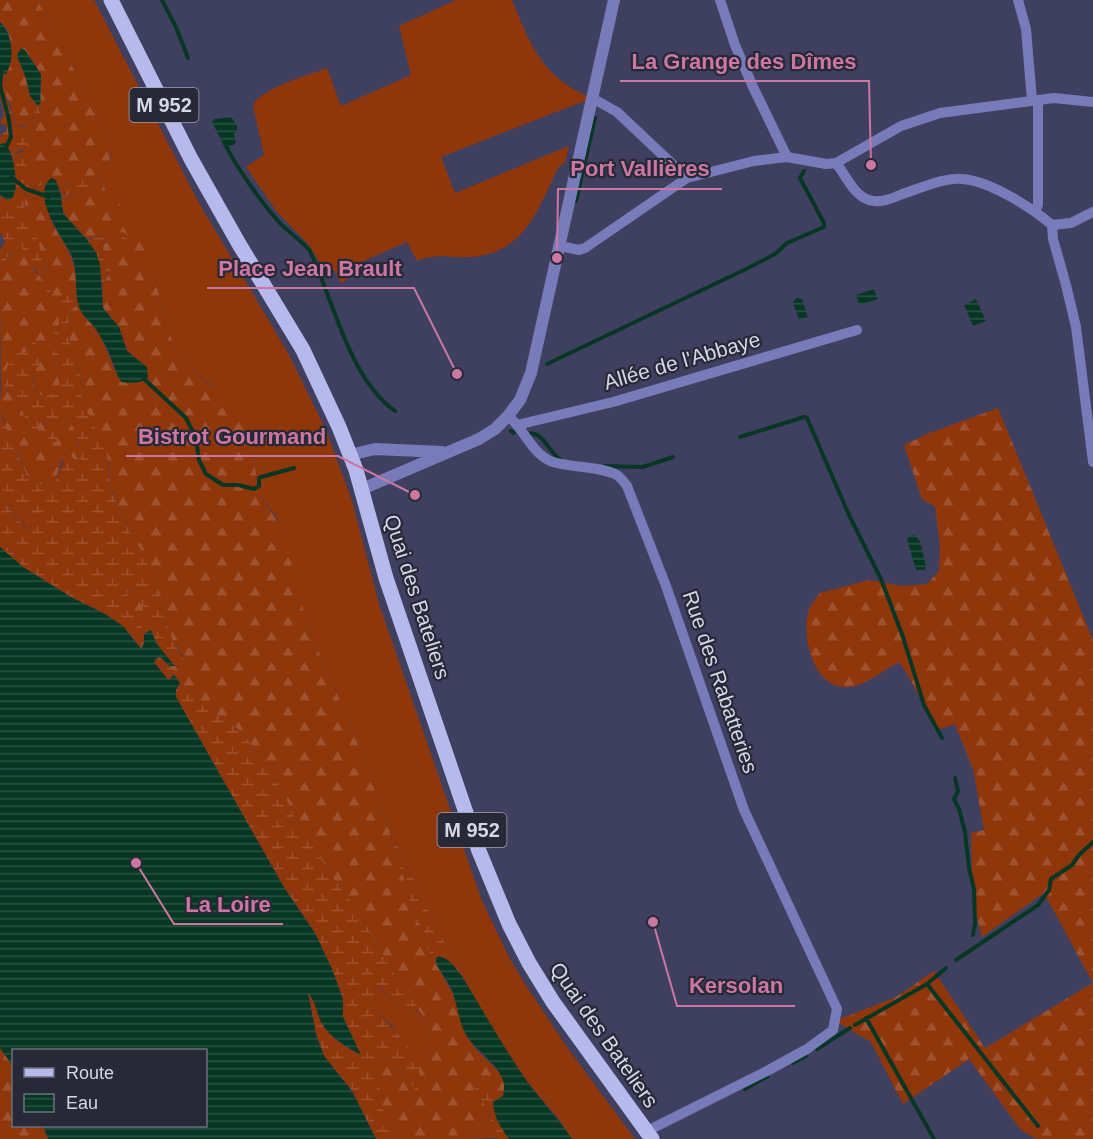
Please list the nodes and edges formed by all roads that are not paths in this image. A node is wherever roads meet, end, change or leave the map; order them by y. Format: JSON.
{"nodes":[{"id":1,"x":111,"y":0,"type":"edge"},
{"id":2,"x":614,"y":0,"type":"edge"},
{"id":3,"x":720,"y":0,"type":"edge"},
{"id":4,"x":1018,"y":0,"type":"edge"},
{"id":5,"x":592,"y":98,"type":"junction"},
{"id":6,"x":1035,"y":100,"type":"junction"},
{"id":7,"x":1093,"y":102,"type":"edge"},
{"id":8,"x":787,"y":157,"type":"junction"},
{"id":9,"x":836,"y":163,"type":"junction"},
{"id":10,"x":687,"y":178,"type":"junction"},
{"id":11,"x":1035,"y":211,"type":"junction"},
{"id":12,"x":1093,"y":212,"type":"edge"},
{"id":13,"x":1057,"y":225,"type":"junction"},
{"id":14,"x":560,"y":246,"type":"junction"},
{"id":15,"x":857,"y":330,"type":"dead end"},
{"id":16,"x":513,"y":420,"type":"junction"},
{"id":17,"x":446,"y":453,"type":"junction"},
{"id":18,"x":350,"y":455,"type":"junction"},
{"id":19,"x":1093,"y":462,"type":"edge"},
{"id":20,"x":362,"y":489,"type":"junction"},
{"id":21,"x":649,"y":1135,"type":"edge"}],
"edges":[{"from":1,"to":18,"type":"main road","name":"Quai des Bateliers","number":"M 952"},
{"from":2,"to":5,"type":"street"},
{"from":3,"to":8,"type":"street"},
{"from":4,"to":6,"type":"street"},
{"from":5,"to":10,"type":"street"},
{"from":5,"to":14,"type":"street"},
{"from":6,"to":7,"type":"street"},
{"from":6,"to":9,"type":"street"},
{"from":6,"to":11,"type":"street"},
{"from":8,"to":9,"type":"street"},
{"from":8,"to":10,"type":"street"},
{"from":9,"to":11,"type":"street"},
{"from":10,"to":14,"type":"street"},
{"from":11,"to":13,"type":"street"},
{"from":12,"to":13,"type":"street"},
{"from":13,"to":19,"type":"street"},
{"from":14,"to":16,"type":"street"},
{"from":15,"to":16,"type":"street","name":"Allée de l'Abbaye"},
{"from":16,"to":17,"type":"street"},
{"from":16,"to":21,"type":"street","name":"Rue des Rabatteries"},
{"from":17,"to":18,"type":"street"},
{"from":17,"to":20,"type":"street"},
{"from":18,"to":20,"type":"main road","name":"Quai des Bateliers","number":"M 952"},
{"from":20,"to":21,"type":"main road","name":"Quai des Bateliers","number":"M 952"}]}
